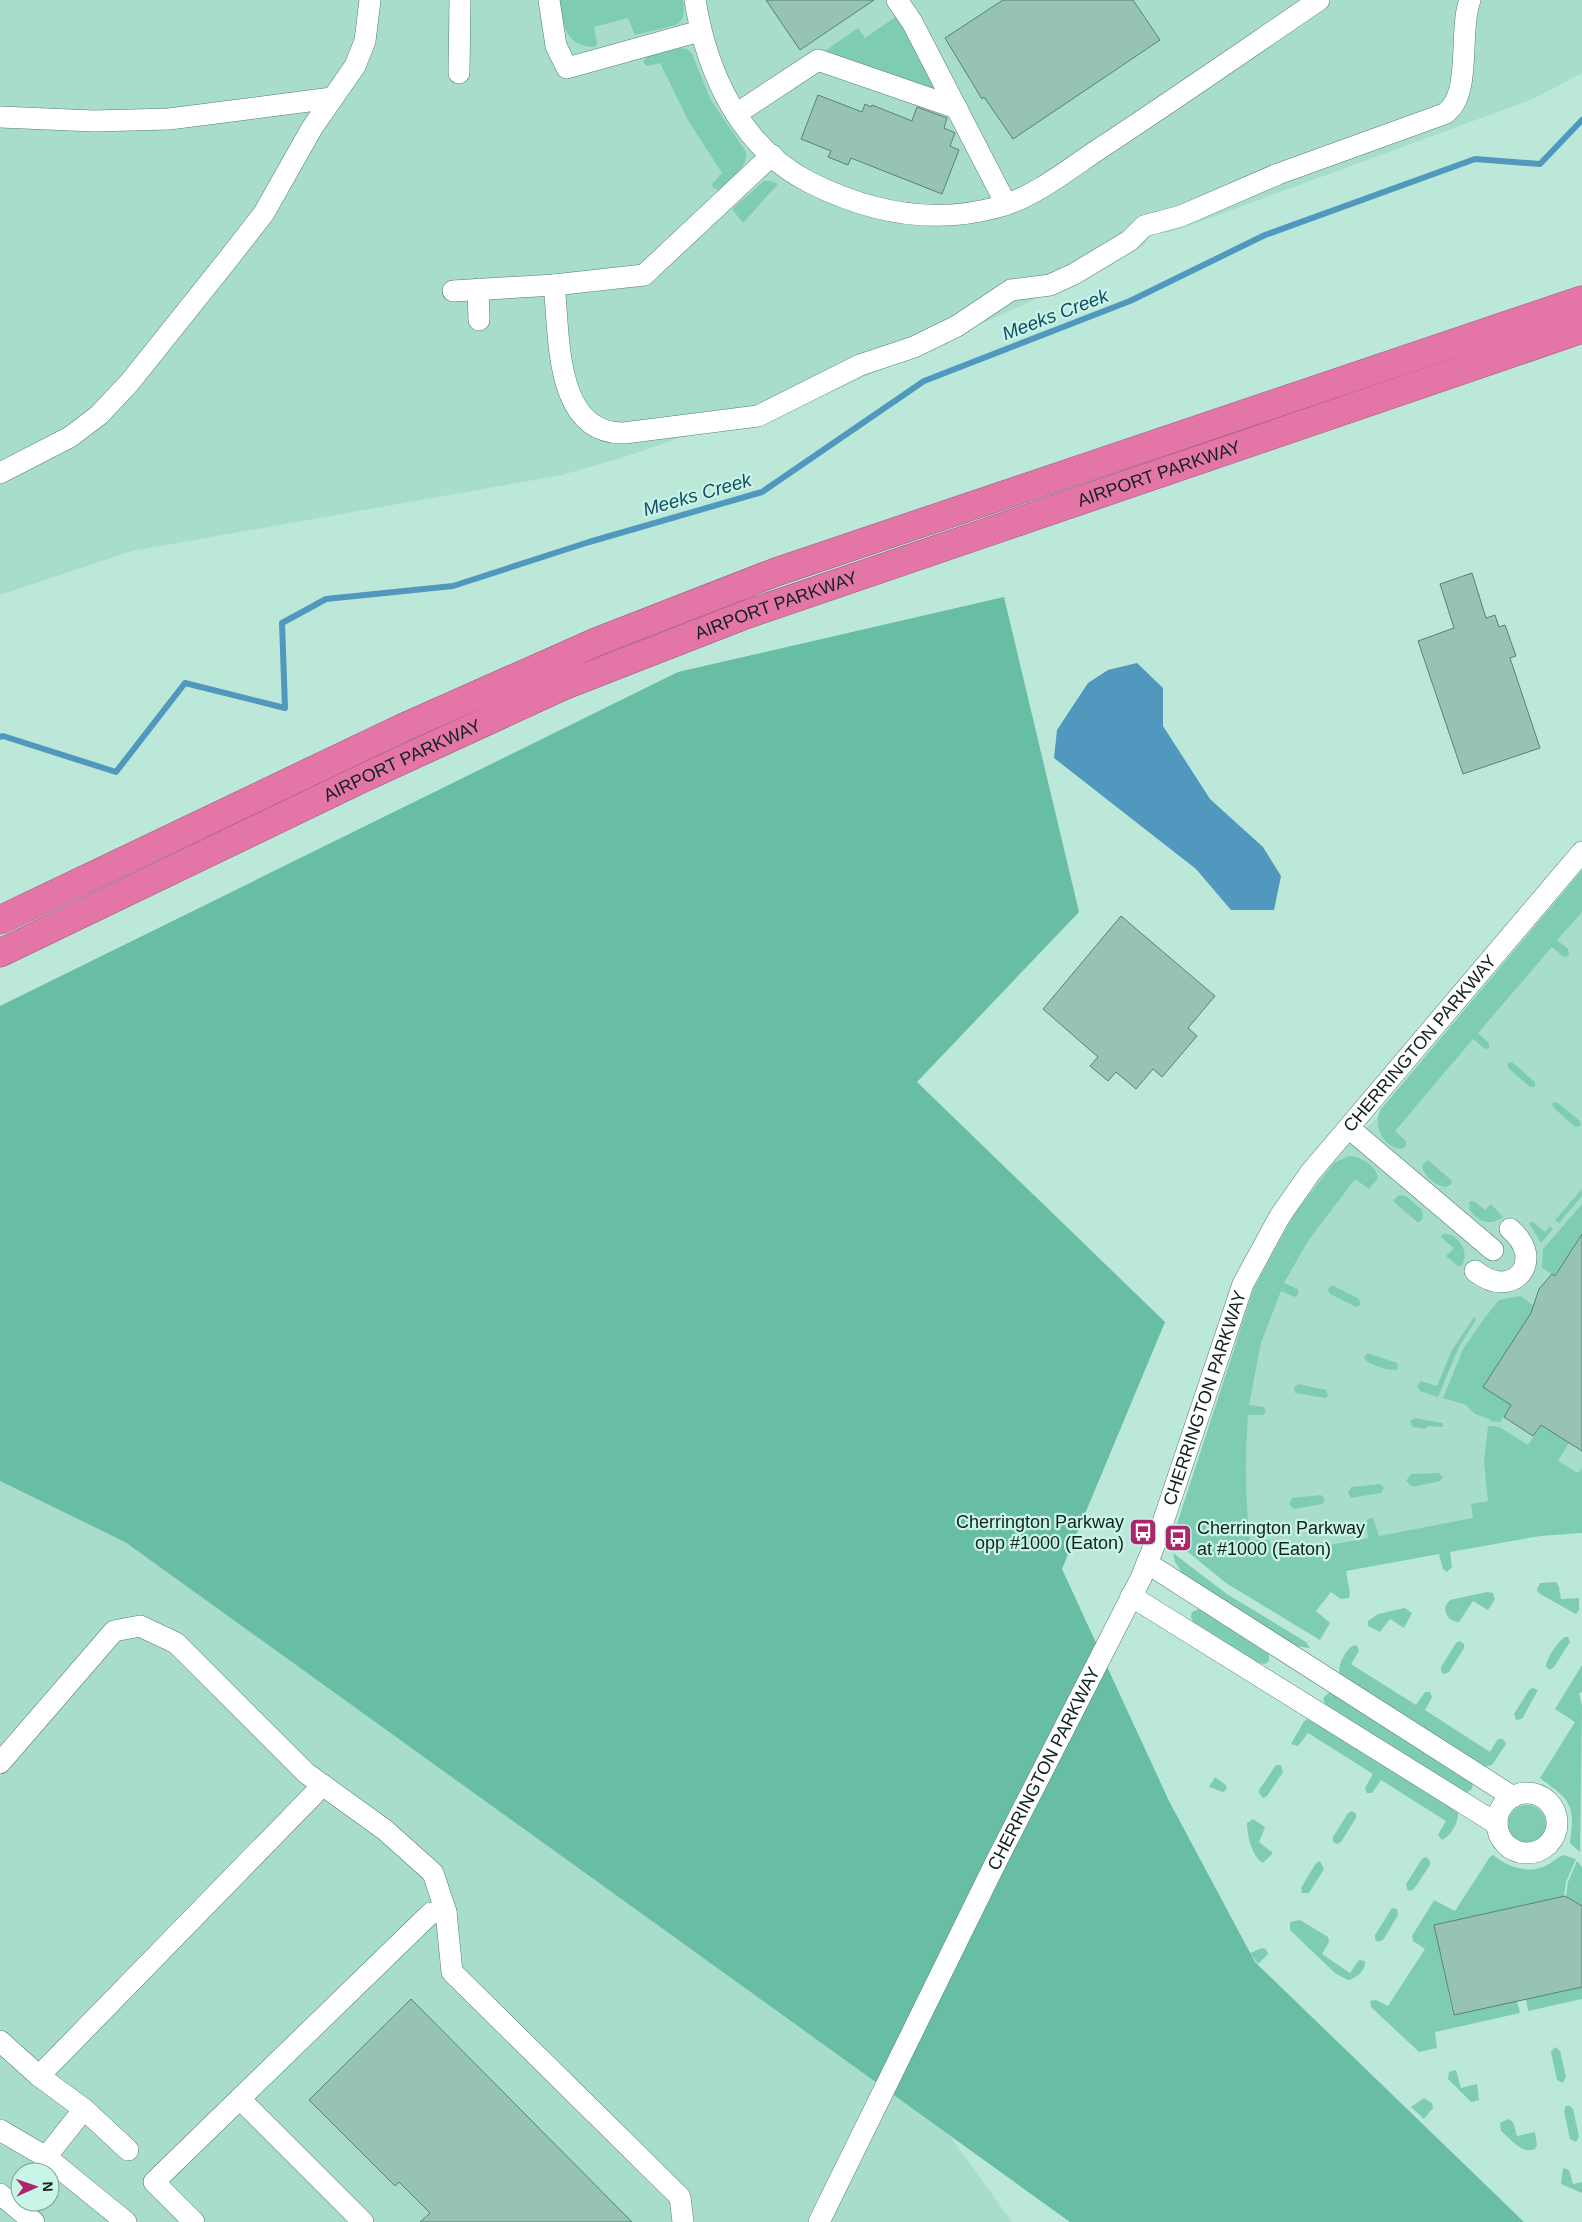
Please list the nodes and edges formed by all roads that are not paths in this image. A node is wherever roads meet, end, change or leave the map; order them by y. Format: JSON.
{"nodes":[{"id":1,"x":370,"y":0,"type":"edge"},
{"id":2,"x":460,"y":0,"type":"edge"},
{"id":3,"x":549,"y":0,"type":"edge"},
{"id":4,"x":695,"y":0,"type":"edge"},
{"id":5,"x":898,"y":0,"type":"edge"},
{"id":6,"x":1319,"y":0,"type":"edge"},
{"id":7,"x":1470,"y":0,"type":"edge"},
{"id":8,"x":700,"y":31,"type":"junction"},
{"id":9,"x":460,"y":73,"type":"dead end"},
{"id":10,"x":332,"y":98,"type":"junction"},
{"id":11,"x":957,"y":108,"type":"junction"},
{"id":12,"x":736,"y":114,"type":"junction"},
{"id":13,"x":0,"y":117,"type":"edge"},
{"id":14,"x":772,"y":155,"type":"junction"},
{"id":15,"x":1006,"y":204,"type":"junction"},
{"id":16,"x":554,"y":285,"type":"junction"},
{"id":17,"x":478,"y":289,"type":"junction"},
{"id":18,"x":453,"y":291,"type":"dead end"},
{"id":19,"x":1582,"y":292,"type":"edge"},
{"id":20,"x":1582,"y":300,"type":"edge"},
{"id":21,"x":479,"y":320,"type":"dead end"},
{"id":22,"x":1582,"y":329,"type":"edge"},
{"id":23,"x":1311,"y":392,"type":"junction"},
{"id":24,"x":0,"y":473,"type":"edge"},
{"id":25,"x":1582,"y":852,"type":"edge"},
{"id":26,"x":0,"y":920,"type":"edge"},
{"id":27,"x":0,"y":953,"type":"edge"},
{"id":28,"x":1349,"y":1128,"type":"junction"},
{"id":29,"x":1510,"y":1229,"type":"dead end"},
{"id":30,"x":1493,"y":1250,"type":"dead end"},
{"id":31,"x":1475,"y":1271,"type":"dead end"},
{"id":32,"x":1146,"y":1563,"type":"junction"},
{"id":33,"x":1132,"y":1596,"type":"junction"},
{"id":34,"x":0,"y":1763,"type":"edge"},
{"id":35,"x":323,"y":1786,"type":"junction"},
{"id":36,"x":1513,"y":1797,"type":"junction"},
{"id":37,"x":1497,"y":1824,"type":"junction"},
{"id":38,"x":446,"y":1912,"type":"junction"},
{"id":39,"x":0,"y":2041,"type":"edge"},
{"id":40,"x":40,"y":2076,"type":"junction"},
{"id":41,"x":240,"y":2099,"type":"junction"},
{"id":42,"x":84,"y":2109,"type":"junction"},
{"id":43,"x":0,"y":2130,"type":"edge"},
{"id":44,"x":128,"y":2150,"type":"dead end"},
{"id":45,"x":46,"y":2157,"type":"junction"},
{"id":46,"x":0,"y":2194,"type":"edge"},
{"id":47,"x":122,"y":2221,"type":"edge"},
{"id":48,"x":34,"y":2222,"type":"edge"},
{"id":49,"x":194,"y":2222,"type":"edge"},
{"id":50,"x":363,"y":2222,"type":"edge"},
{"id":51,"x":683,"y":2222,"type":"edge"},
{"id":52,"x":819,"y":2222,"type":"edge"}],
"edges":[{"from":1,"to":10,"type":"street"},
{"from":2,"to":9,"type":"street"},
{"from":3,"to":8,"type":"street"},
{"from":4,"to":8,"type":"street"},
{"from":5,"to":11,"type":"street"},
{"from":6,"to":15,"type":"street"},
{"from":7,"to":16,"type":"street"},
{"from":8,"to":12,"type":"street"},
{"from":10,"to":13,"type":"street"},
{"from":10,"to":24,"type":"street"},
{"from":11,"to":12,"type":"street"},
{"from":11,"to":15,"type":"street"},
{"from":12,"to":14,"type":"street"},
{"from":14,"to":15,"type":"street"},
{"from":14,"to":16,"type":"street"},
{"from":16,"to":17,"type":"street"},
{"from":17,"to":18,"type":"street"},
{"from":17,"to":21,"type":"street"},
{"from":19,"to":23,"type":"highway"},
{"from":20,"to":23,"type":"highway","name":"AIRPORT PARKWAY"},
{"from":22,"to":27,"type":"highway","name":"AIRPORT PARKWAY"},
{"from":23,"to":26,"type":"highway","name":"AIRPORT PARKWAY"},
{"from":25,"to":28,"type":"street","name":"CHERRINGTON PARKWAY"},
{"from":28,"to":30,"type":"street"},
{"from":28,"to":32,"type":"street","name":"CHERRINGTON PARKWAY"},
{"from":29,"to":31,"type":"street"},
{"from":32,"to":33,"type":"street","name":"CHERRINGTON PARKWAY"},
{"from":32,"to":36,"type":"street"},
{"from":33,"to":37,"type":"street"},
{"from":33,"to":52,"type":"street","name":"CHERRINGTON PARKWAY"},
{"from":34,"to":35,"type":"street"},
{"from":35,"to":38,"type":"street"},
{"from":35,"to":40,"type":"street"},
{"from":36,"to":37,"type":"street"},
{"from":36,"to":37,"type":"street"},
{"from":38,"to":41,"type":"street"},
{"from":38,"to":51,"type":"street"},
{"from":39,"to":40,"type":"street"},
{"from":40,"to":42,"type":"street"},
{"from":41,"to":49,"type":"street"},
{"from":41,"to":50,"type":"street"},
{"from":42,"to":44,"type":"street"},
{"from":42,"to":45,"type":"street"},
{"from":43,"to":45,"type":"street"},
{"from":45,"to":47,"type":"street"},
{"from":46,"to":48,"type":"street"}]}
